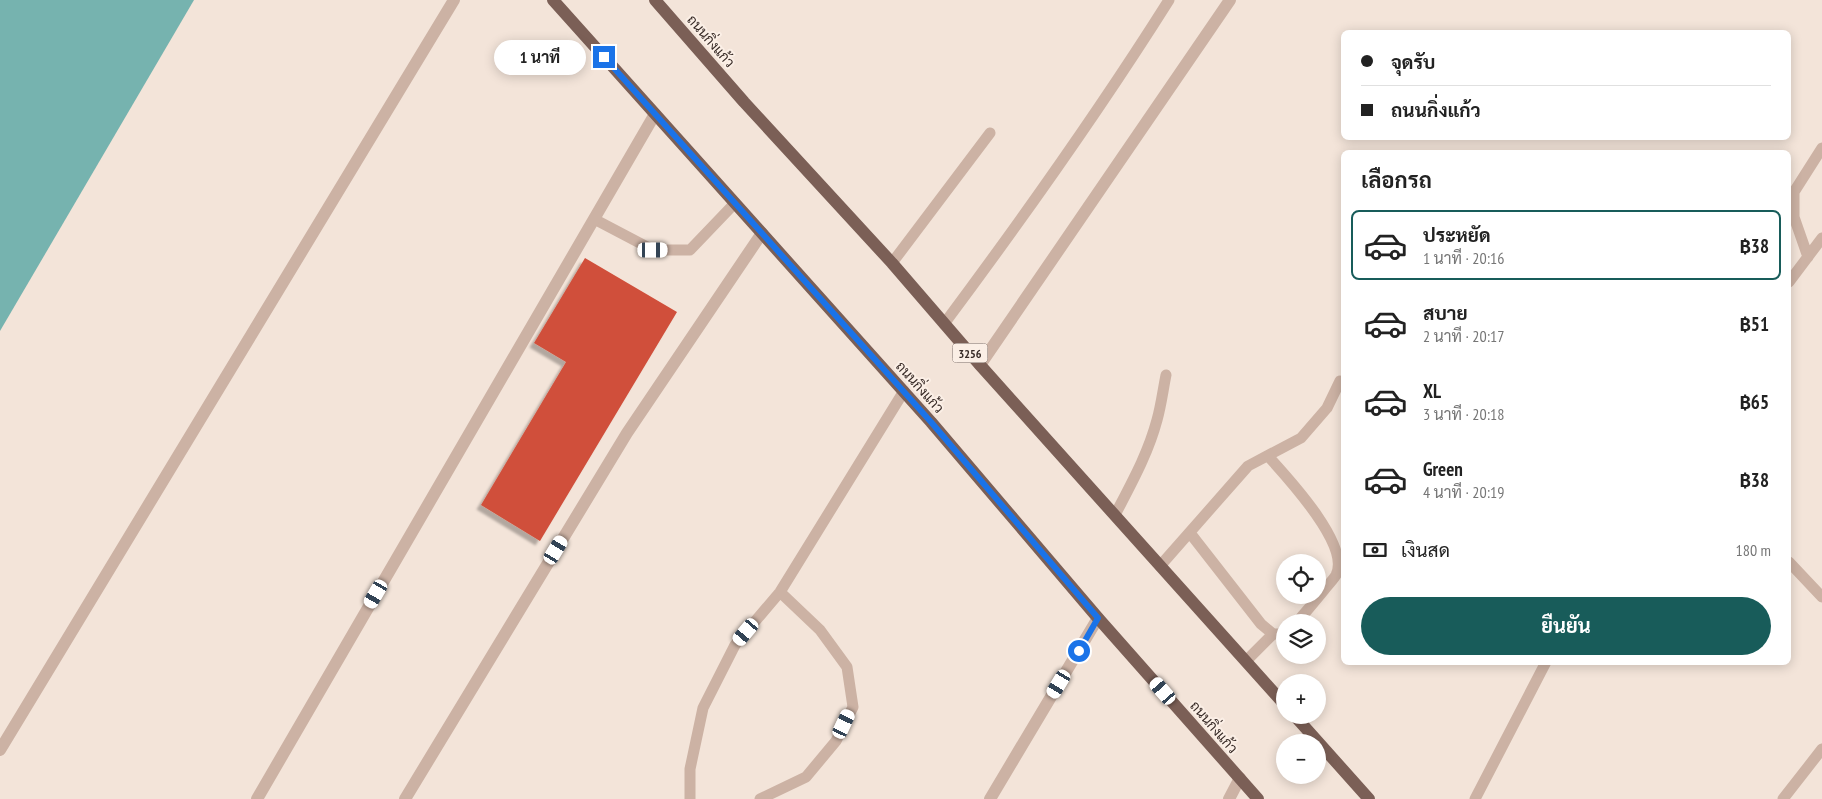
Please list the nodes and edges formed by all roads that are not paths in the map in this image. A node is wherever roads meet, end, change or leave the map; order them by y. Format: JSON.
{"nodes":[{"id":1,"x":454,"y":0,"type":"edge"},
{"id":2,"x":553,"y":0,"type":"edge"},
{"id":3,"x":655,"y":0,"type":"edge"},
{"id":4,"x":1169,"y":0,"type":"edge"},
{"id":5,"x":1230,"y":0,"type":"edge"},
{"id":6,"x":656,"y":114,"type":"junction"},
{"id":7,"x":990,"y":133,"type":"dead end"},
{"id":8,"x":1822,"y":148,"type":"edge"},
{"id":9,"x":735,"y":203,"type":"junction"},
{"id":10,"x":594,"y":219,"type":"junction"},
{"id":11,"x":762,"y":234,"type":"junction"},
{"id":12,"x":1822,"y":238,"type":"edge"},
{"id":13,"x":1808,"y":257,"type":"junction"},
{"id":14,"x":892,"y":263,"type":"junction"},
{"id":15,"x":1791,"y":279,"type":"edge"},
{"id":16,"x":944,"y":324,"type":"junction"},
{"id":17,"x":980,"y":365,"type":"junction"},
{"id":18,"x":1166,"y":375,"type":"dead end"},
{"id":19,"x":1340,"y":381,"type":"dead end"},
{"id":20,"x":904,"y":391,"type":"junction"},
{"id":21,"x":1268,"y":456,"type":"junction"},
{"id":22,"x":1114,"y":515,"type":"junction"},
{"id":23,"x":1190,"y":532,"type":"junction"},
{"id":24,"x":1791,"y":564,"type":"edge"},
{"id":25,"x":1160,"y":566,"type":"junction"},
{"id":26,"x":780,"y":592,"type":"junction"},
{"id":27,"x":1822,"y":597,"type":"edge"},
{"id":28,"x":1304,"y":614,"type":"edge"},
{"id":29,"x":1098,"y":618,"type":"junction"},
{"id":30,"x":1276,"y":632,"type":"edge"},
{"id":31,"x":1276,"y":636,"type":"edge"},
{"id":32,"x":1246,"y":661,"type":"junction"},
{"id":33,"x":1544,"y":665,"type":"edge"},
{"id":34,"x":1276,"y":695,"type":"edge"},
{"id":35,"x":1302,"y":724,"type":"edge"},
{"id":36,"x":1822,"y":749,"type":"edge"},
{"id":37,"x":0,"y":750,"type":"edge"},
{"id":38,"x":1240,"y":778,"type":"junction"},
{"id":39,"x":257,"y":799,"type":"edge"},
{"id":40,"x":405,"y":799,"type":"edge"},
{"id":41,"x":690,"y":799,"type":"edge"},
{"id":42,"x":760,"y":799,"type":"edge"},
{"id":43,"x":990,"y":799,"type":"edge"},
{"id":44,"x":1229,"y":799,"type":"edge"},
{"id":45,"x":1258,"y":799,"type":"edge"},
{"id":46,"x":1369,"y":799,"type":"edge"},
{"id":47,"x":1475,"y":799,"type":"edge"},
{"id":48,"x":1783,"y":799,"type":"edge"}],
"edges":[{"from":1,"to":37,"type":"street"},
{"from":2,"to":6,"type":"main road","name":"ถนนกิ่งแก้ว"},
{"from":3,"to":14,"type":"main road","name":"ถนนกิ่งแก้ว","number":"3256"},
{"from":4,"to":16,"type":"lane"},
{"from":5,"to":17,"type":"street"},
{"from":6,"to":9,"type":"main road","name":"ถนนกิ่งแก้ว"},
{"from":6,"to":10,"type":"street"},
{"from":7,"to":14,"type":"lane"},
{"from":8,"to":13,"type":"lane"},
{"from":9,"to":10,"type":"lane"},
{"from":9,"to":11,"type":"main road","name":"ถนนกิ่งแก้ว"},
{"from":10,"to":39,"type":"street"},
{"from":11,"to":20,"type":"main road","name":"ถนนกิ่งแก้ว"},
{"from":11,"to":40,"type":"street"},
{"from":12,"to":13,"type":"lane"},
{"from":13,"to":15,"type":"lane"},
{"from":14,"to":16,"type":"main road","name":"ถนนกิ่งแก้ว","number":"3256"},
{"from":16,"to":17,"type":"main road","name":"ถนนกิ่งแก้ว","number":"3256"},
{"from":17,"to":22,"type":"main road","name":"ถนนกิ่งแก้ว","number":"3256"},
{"from":18,"to":22,"type":"lane"},
{"from":19,"to":21,"type":"lane"},
{"from":20,"to":26,"type":"lane"},
{"from":20,"to":29,"type":"main road","name":"ถนนกิ่งแก้ว"},
{"from":21,"to":23,"type":"lane"},
{"from":21,"to":28,"type":"lane"},
{"from":22,"to":25,"type":"main road","name":"ถนนกิ่งแก้ว","number":"3256"},
{"from":23,"to":25,"type":"lane"},
{"from":23,"to":30,"type":"lane"},
{"from":24,"to":27,"type":"lane"},
{"from":25,"to":32,"type":"main road","name":"ถนนกิ่งแก้ว","number":"3256"},
{"from":26,"to":41,"type":"lane"},
{"from":26,"to":42,"type":"lane"},
{"from":29,"to":38,"type":"main road","name":"ถนนกิ่งแก้ว"},
{"from":29,"to":43,"type":"street"},
{"from":31,"to":32,"type":"lane"},
{"from":32,"to":34,"type":"main road","name":"ถนนกิ่งแก้ว","number":"3256"},
{"from":33,"to":47,"type":"lane"},
{"from":35,"to":46,"type":"main road"},
{"from":36,"to":48,"type":"lane"},
{"from":38,"to":44,"type":"street"},
{"from":38,"to":45,"type":"main road","name":"ถนนกิ่งแก้ว"}]}
